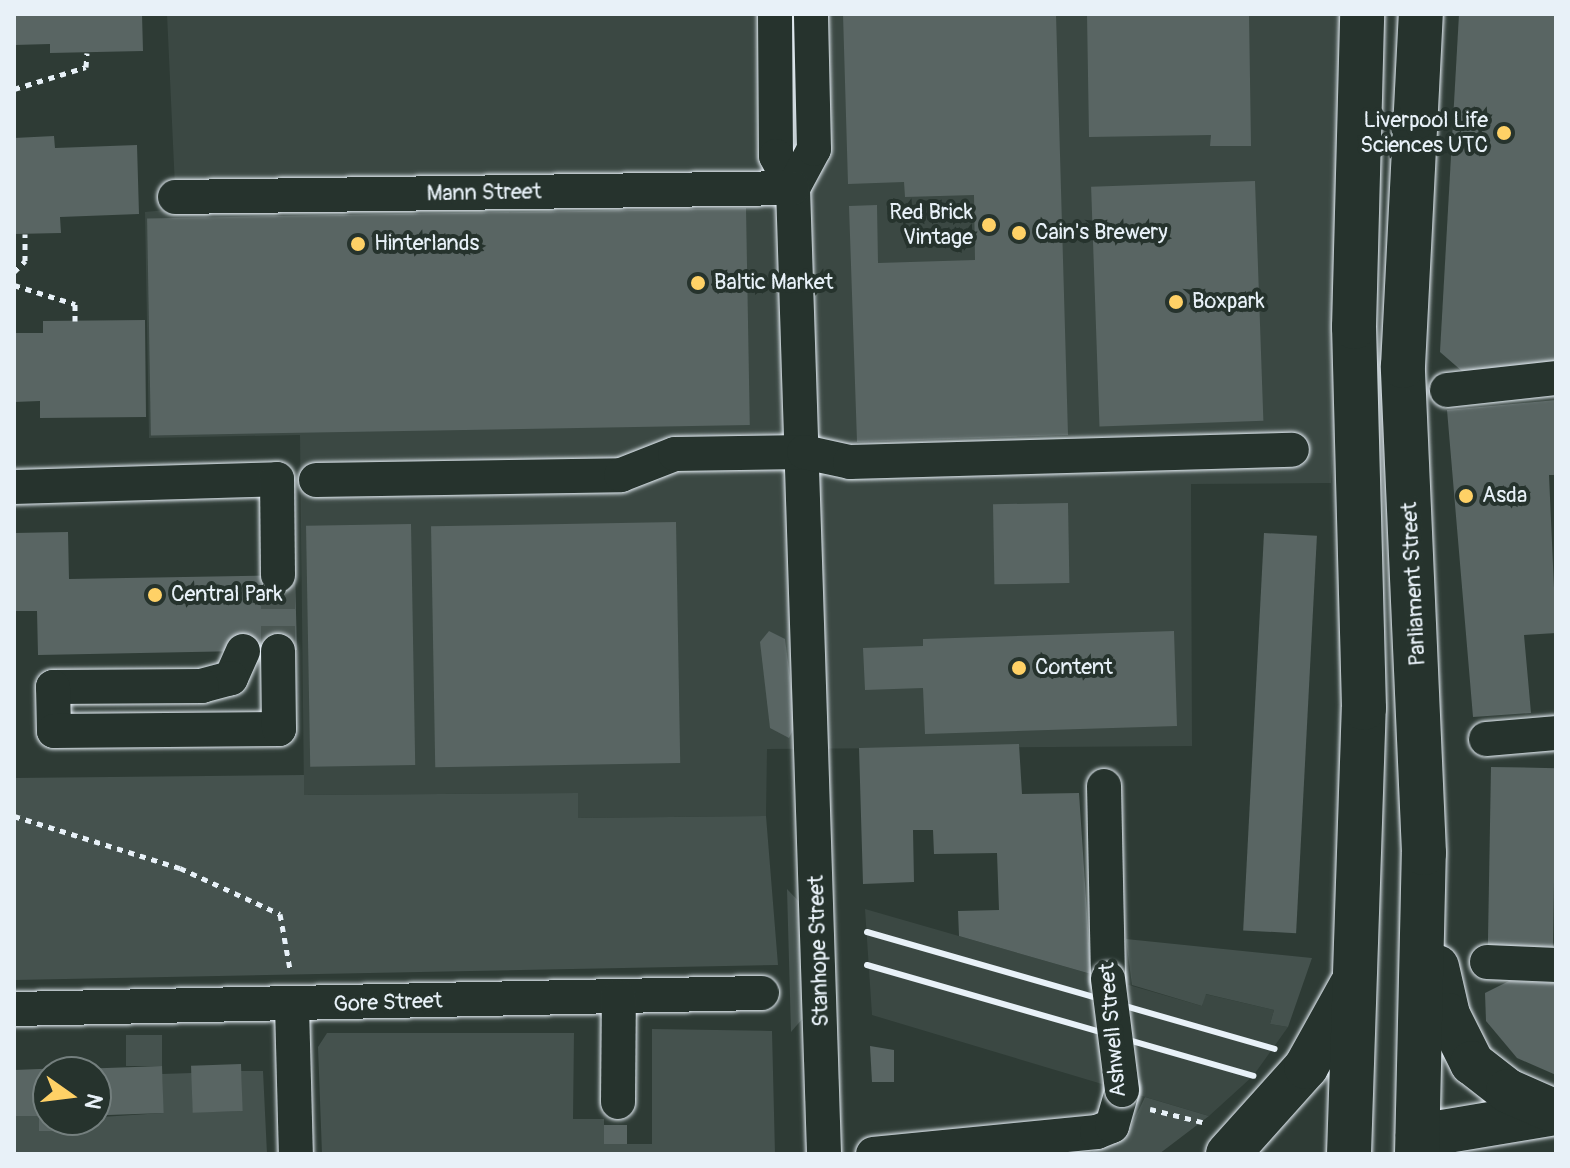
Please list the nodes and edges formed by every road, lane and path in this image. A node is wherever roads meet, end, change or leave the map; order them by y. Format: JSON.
{"nodes":[{"id":1,"x":775,"y":14,"type":"edge"},
{"id":2,"x":811,"y":14,"type":"edge"},
{"id":3,"x":1362,"y":14,"type":"edge"},
{"id":4,"x":1421,"y":14,"type":"edge"},
{"id":5,"x":87,"y":53,"type":"dead end"},
{"id":6,"x":14,"y":89,"type":"edge"},
{"id":7,"x":793,"y":188,"type":"junction"},
{"id":8,"x":175,"y":197,"type":"dead end"},
{"id":9,"x":25,"y":234,"type":"dead end"},
{"id":10,"x":14,"y":272,"type":"edge"},
{"id":11,"x":14,"y":285,"type":"edge"},
{"id":12,"x":75,"y":321,"type":"dead end"},
{"id":13,"x":1556,"y":378,"type":"edge"},
{"id":14,"x":1447,"y":390,"type":"dead end"},
{"id":15,"x":1292,"y":450,"type":"dead end"},
{"id":16,"x":804,"y":452,"type":"junction"},
{"id":17,"x":316,"y":480,"type":"dead end"},
{"id":18,"x":14,"y":487,"type":"edge"},
{"id":19,"x":278,"y":575,"type":"tunnel mouth"},
{"id":20,"x":243,"y":651,"type":"tunnel mouth"},
{"id":21,"x":278,"y":651,"type":"tunnel mouth"},
{"id":22,"x":1556,"y":733,"type":"edge"},
{"id":23,"x":1486,"y":739,"type":"dead end"},
{"id":24,"x":1104,"y":786,"type":"dead end"},
{"id":25,"x":14,"y":816,"type":"edge"},
{"id":26,"x":1424,"y":853,"type":"junction"},
{"id":27,"x":1487,"y":962,"type":"dead end"},
{"id":28,"x":1556,"y":965,"type":"edge"},
{"id":29,"x":1356,"y":976,"type":"junction"},
{"id":30,"x":762,"y":993,"type":"dead end"},
{"id":31,"x":619,"y":997,"type":"junction"},
{"id":32,"x":292,"y":1006,"type":"junction"},
{"id":33,"x":14,"y":1009,"type":"edge"},
{"id":34,"x":1122,"y":1096,"type":"junction"},
{"id":35,"x":618,"y":1102,"type":"dead end"},
{"id":36,"x":1556,"y":1112,"type":"edge"},
{"id":37,"x":1238,"y":1144,"type":"edge"},
{"id":38,"x":1418,"y":1145,"type":"edge"},
{"id":39,"x":296,"y":1154,"type":"edge"},
{"id":40,"x":824,"y":1154,"type":"edge"},
{"id":41,"x":873,"y":1154,"type":"edge"},
{"id":42,"x":1352,"y":1154,"type":"edge"}],
"edges":[{"from":1,"to":7,"type":"street"},
{"from":2,"to":7,"type":"street"},
{"from":3,"to":29,"type":"main road"},
{"from":4,"to":26,"type":"main road","name":"Parliament Street"},
{"from":5,"to":6,"type":"path"},
{"from":7,"to":8,"type":"street","name":"Mann Street"},
{"from":7,"to":16,"type":"street","name":"Stanhope Street"},
{"from":9,"to":10,"type":"path"},
{"from":11,"to":12,"type":"path"},
{"from":13,"to":14,"type":"street"},
{"from":15,"to":16,"type":"street"},
{"from":16,"to":17,"type":"street"},
{"from":16,"to":40,"type":"street","name":"Stanhope Street"},
{"from":18,"to":19,"type":"street"},
{"from":20,"to":21,"type":"street"},
{"from":22,"to":23,"type":"street"},
{"from":24,"to":34,"type":"street","name":"Ashwell Street","bridge":true},
{"from":25,"to":32,"type":"path"},
{"from":26,"to":36,"type":"main road"},
{"from":26,"to":38,"type":"main road","name":"Parliament Street"},
{"from":27,"to":28,"type":"street"},
{"from":29,"to":37,"type":"main road"},
{"from":29,"to":42,"type":"main road"},
{"from":30,"to":31,"type":"street","name":"Gore Street"},
{"from":31,"to":32,"type":"street","name":"Gore Street"},
{"from":31,"to":35,"type":"street"},
{"from":32,"to":33,"type":"street","name":"Gore Street"},
{"from":32,"to":39,"type":"street"},
{"from":34,"to":37,"type":"path"},
{"from":34,"to":41,"type":"street","name":"Ashwell Street"},
{"from":36,"to":38,"type":"main road"},
{"from":38,"to":42,"type":"main road"}]}
